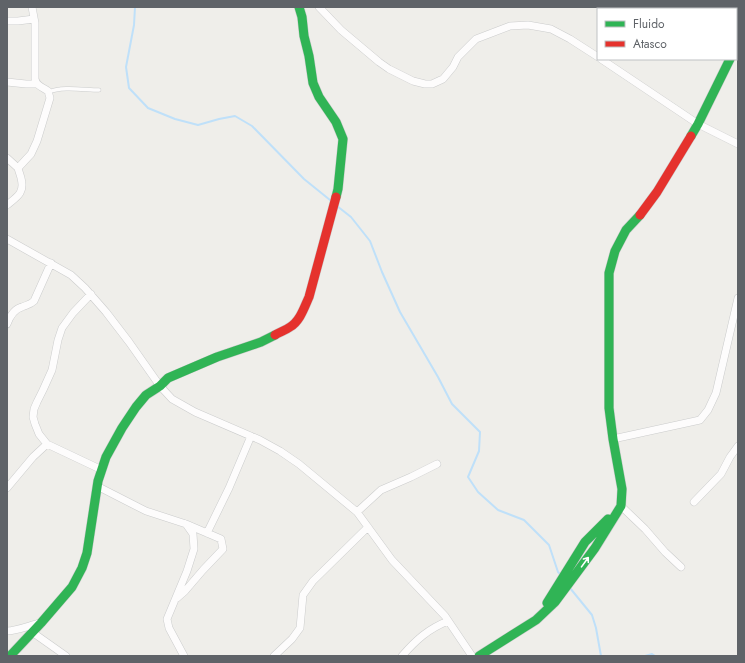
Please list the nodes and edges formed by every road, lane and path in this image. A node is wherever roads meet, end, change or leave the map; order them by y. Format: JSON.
{"nodes":[{"id":1,"x":32,"y":7,"type":"edge"},
{"id":2,"x":299,"y":7,"type":"edge"},
{"id":3,"x":319,"y":7,"type":"edge"},
{"id":4,"x":34,"y":19,"type":"junction"},
{"id":5,"x":7,"y":21,"type":"edge"},
{"id":6,"x":597,"y":56,"type":"edge"},
{"id":7,"x":602,"y":60,"type":"edge"},
{"id":8,"x":730,"y":60,"type":"edge"},
{"id":9,"x":7,"y":82,"type":"edge"},
{"id":10,"x":37,"y":84,"type":"junction"},
{"id":11,"x":99,"y":90,"type":"dead end"},
{"id":12,"x":49,"y":92,"type":"junction"},
{"id":13,"x":698,"y":124,"type":"junction"},
{"id":14,"x":738,"y":144,"type":"edge"},
{"id":15,"x":7,"y":158,"type":"edge"},
{"id":16,"x":18,"y":168,"type":"junction"},
{"id":17,"x":7,"y":205,"type":"edge"},
{"id":18,"x":7,"y":239,"type":"edge"},
{"id":19,"x":51,"y":263,"type":"junction"},
{"id":20,"x":91,"y":294,"type":"junction"},
{"id":21,"x":738,"y":298,"type":"edge"},
{"id":22,"x":7,"y":324,"type":"edge"},
{"id":23,"x":160,"y":386,"type":"junction"},
{"id":24,"x":251,"y":436,"type":"junction"},
{"id":25,"x":613,"y":439,"type":"junction"},
{"id":26,"x":47,"y":444,"type":"junction"},
{"id":27,"x":738,"y":446,"type":"edge"},
{"id":28,"x":437,"y":464,"type":"dead end"},
{"id":29,"x":102,"y":470,"type":"junction"},
{"id":30,"x":97,"y":486,"type":"junction"},
{"id":31,"x":7,"y":488,"type":"edge"},
{"id":32,"x":694,"y":502,"type":"dead end"},
{"id":33,"x":620,"y":506,"type":"junction"},
{"id":34,"x":356,"y":512,"type":"junction"},
{"id":35,"x":186,"y":524,"type":"junction"},
{"id":36,"x":368,"y":527,"type":"junction"},
{"id":37,"x":207,"y":533,"type":"junction"},
{"id":38,"x":681,"y":567,"type":"dead end"},
{"id":39,"x":571,"y":573,"type":"junction"},
{"id":40,"x":174,"y":600,"type":"junction"},
{"id":41,"x":448,"y":621,"type":"junction"},
{"id":42,"x":41,"y":623,"type":"junction"},
{"id":43,"x":7,"y":631,"type":"edge"},
{"id":44,"x":32,"y":632,"type":"junction"},
{"id":45,"x":10,"y":656,"type":"edge"},
{"id":46,"x":66,"y":656,"type":"edge"},
{"id":47,"x":184,"y":656,"type":"edge"},
{"id":48,"x":274,"y":656,"type":"edge"},
{"id":49,"x":402,"y":656,"type":"edge"},
{"id":50,"x":472,"y":656,"type":"edge"},
{"id":51,"x":479,"y":656,"type":"edge"}],
"edges":[{"from":1,"to":4,"type":"street"},
{"from":2,"to":23,"type":"street"},
{"from":3,"to":6,"type":"street"},
{"from":4,"to":5,"type":"street"},
{"from":4,"to":10,"type":"street"},
{"from":7,"to":13,"type":"street"},
{"from":8,"to":13,"type":"street"},
{"from":9,"to":10,"type":"street"},
{"from":10,"to":12,"type":"street"},
{"from":11,"to":12,"type":"lane"},
{"from":12,"to":16,"type":"street"},
{"from":13,"to":14,"type":"street"},
{"from":13,"to":25,"type":"street"},
{"from":15,"to":16,"type":"street"},
{"from":16,"to":17,"type":"street"},
{"from":18,"to":19,"type":"street"},
{"from":19,"to":20,"type":"street"},
{"from":19,"to":22,"type":"street"},
{"from":20,"to":23,"type":"street"},
{"from":20,"to":26,"type":"street"},
{"from":21,"to":25,"type":"street"},
{"from":23,"to":24,"type":"street"},
{"from":23,"to":29,"type":"street"},
{"from":24,"to":34,"type":"street"},
{"from":24,"to":37,"type":"street"},
{"from":25,"to":33,"type":"street"},
{"from":26,"to":29,"type":"street"},
{"from":26,"to":31,"type":"street"},
{"from":27,"to":32,"type":"street"},
{"from":28,"to":34,"type":"street"},
{"from":29,"to":30,"type":"street"},
{"from":30,"to":35,"type":"street"},
{"from":30,"to":42,"type":"street"},
{"from":33,"to":38,"type":"street"},
{"from":39,"to":33,"type":"street","one_way":true},
{"from":33,"to":39,"type":"street"},
{"from":34,"to":36,"type":"street"},
{"from":35,"to":37,"type":"street"},
{"from":35,"to":40,"type":"street"},
{"from":36,"to":41,"type":"street"},
{"from":36,"to":48,"type":"street"},
{"from":37,"to":40,"type":"street"},
{"from":39,"to":51,"type":"street"},
{"from":40,"to":47,"type":"street"},
{"from":41,"to":49,"type":"street"},
{"from":41,"to":50,"type":"street"},
{"from":42,"to":43,"type":"street"},
{"from":42,"to":44,"type":"street"},
{"from":44,"to":45,"type":"street"},
{"from":44,"to":46,"type":"street"}]}
